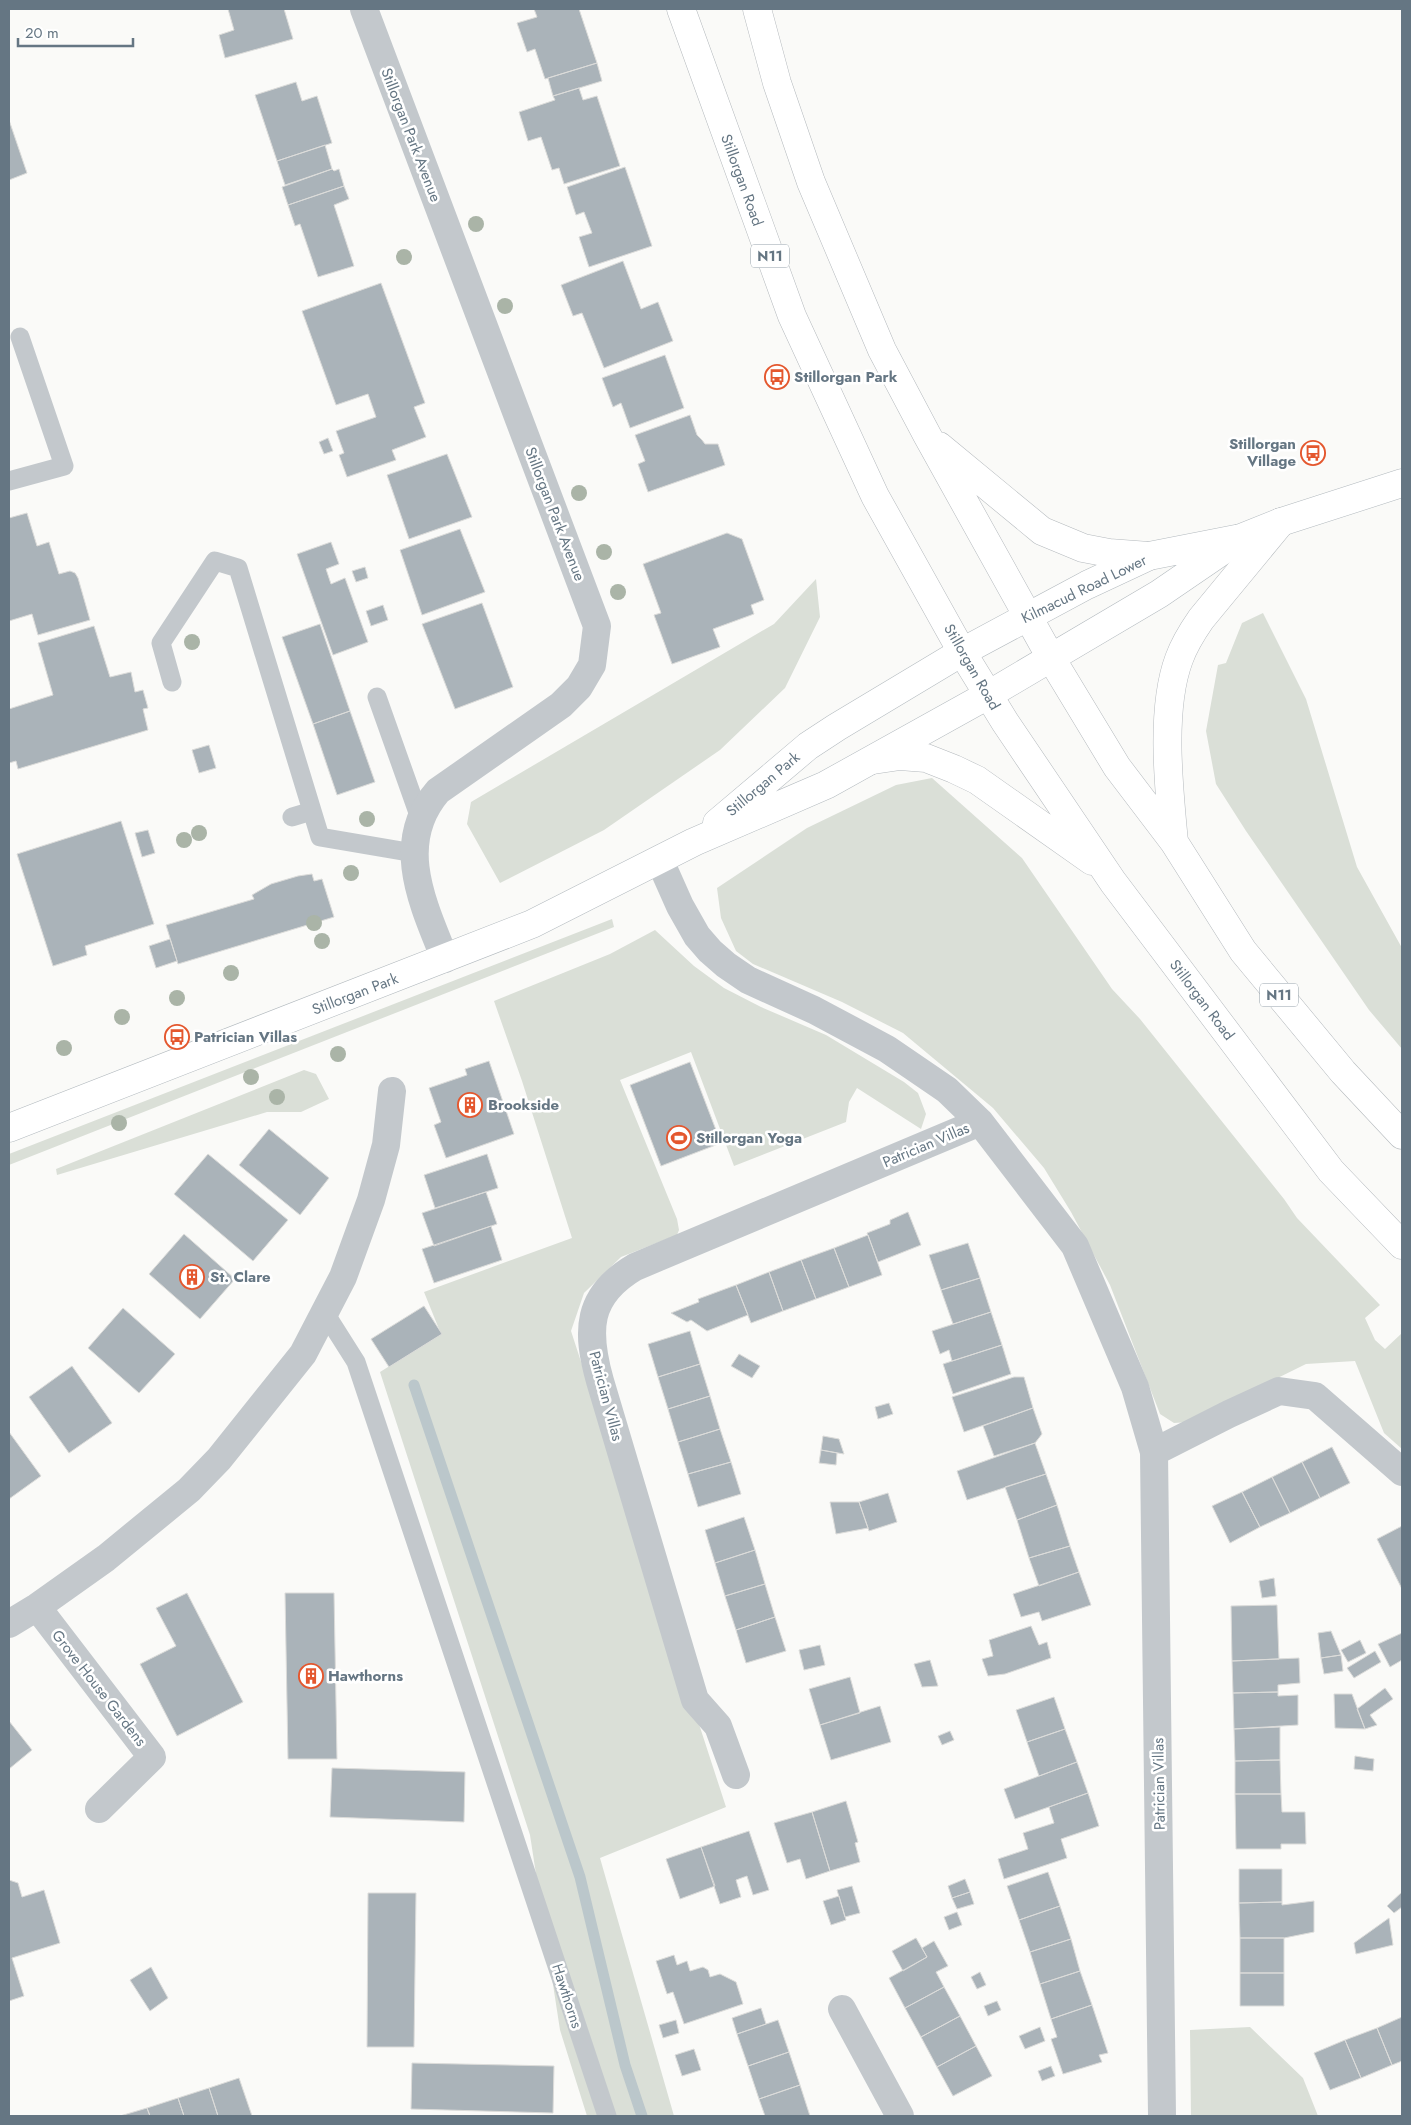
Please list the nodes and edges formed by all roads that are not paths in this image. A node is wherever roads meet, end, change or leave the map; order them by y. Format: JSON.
{"nodes":[{"id":1,"x":364,"y":9,"type":"edge"},
{"id":2,"x":681,"y":9,"type":"edge"},
{"id":3,"x":757,"y":9,"type":"edge"},
{"id":4,"x":20,"y":337,"type":"dead end"},
{"id":5,"x":927,"y":435,"type":"junction"},
{"id":6,"x":9,"y":481,"type":"edge"},
{"id":7,"x":1402,"y":483,"type":"edge"},
{"id":8,"x":1281,"y":522,"type":"junction"},
{"id":9,"x":1241,"y":538,"type":"junction"},
{"id":10,"x":1149,"y":556,"type":"junction"},
{"id":11,"x":1028,"y":617,"type":"junction"},
{"id":12,"x":962,"y":652,"type":"junction"},
{"id":13,"x":1051,"y":658,"type":"junction"},
{"id":14,"x":172,"y":682,"type":"dead end"},
{"id":15,"x":988,"y":695,"type":"junction"},
{"id":16,"x":377,"y":697,"type":"dead end"},
{"id":17,"x":873,"y":760,"type":"junction"},
{"id":18,"x":312,"y":811,"type":"junction"},
{"id":19,"x":292,"y":817,"type":"dead end"},
{"id":20,"x":420,"y":821,"type":"junction"},
{"id":21,"x":694,"y":842,"type":"junction"},
{"id":22,"x":1174,"y":842,"type":"junction"},
{"id":23,"x":414,"y":853,"type":"junction"},
{"id":24,"x":660,"y":861,"type":"junction"},
{"id":25,"x":1105,"y":870,"type":"junction"},
{"id":26,"x":445,"y":959,"type":"junction"},
{"id":27,"x":392,"y":1091,"type":"dead end"},
{"id":28,"x":980,"y":1122,"type":"junction"},
{"id":29,"x":9,"y":1128,"type":"edge"},
{"id":30,"x":1402,"y":1135,"type":"edge"},
{"id":31,"x":1402,"y":1245,"type":"edge"},
{"id":32,"x":325,"y":1313,"type":"junction"},
{"id":33,"x":1154,"y":1452,"type":"junction"},
{"id":34,"x":1402,"y":1472,"type":"edge"},
{"id":35,"x":37,"y":1607,"type":"junction"},
{"id":36,"x":9,"y":1624,"type":"edge"},
{"id":37,"x":736,"y":1775,"type":"dead end"},
{"id":38,"x":99,"y":1809,"type":"dead end"},
{"id":39,"x":842,"y":2009,"type":"dead end"},
{"id":40,"x":607,"y":2116,"type":"edge"},
{"id":41,"x":900,"y":2116,"type":"edge"},
{"id":42,"x":1162,"y":2116,"type":"edge"}],
"edges":[{"from":1,"to":20,"type":"street","name":"Stillorgan Park Avenue"},
{"from":2,"to":12,"type":"main road","name":"Stillorgan Road","number":"N11"},
{"from":3,"to":5,"type":"main road","number":"N11"},
{"from":4,"to":6,"type":"lane"},
{"from":5,"to":10,"type":"main road"},
{"from":5,"to":11,"type":"main road","number":"N11"},
{"from":7,"to":8,"type":"main road","name":"Kilmacud Road Lower"},
{"from":8,"to":9,"type":"main road","name":"Kilmacud Road Lower"},
{"from":8,"to":22,"type":"main road"},
{"from":9,"to":10,"type":"main road","name":"Kilmacud Road Lower"},
{"from":9,"to":13,"type":"main road","name":"Kilmacud Road Lower"},
{"from":10,"to":11,"type":"main road","name":"Kilmacud Road Lower"},
{"from":11,"to":12,"type":"main road","name":"Kilmacud Road Lower"},
{"from":11,"to":13,"type":"main road","number":"N11"},
{"from":12,"to":15,"type":"main road","name":"Stillorgan Road","number":"N11"},
{"from":12,"to":21,"type":"main road","name":"Stillorgan Park"},
{"from":13,"to":15,"type":"main road","name":"Kilmacud Road Lower"},
{"from":13,"to":22,"type":"main road","number":"N11"},
{"from":14,"to":18,"type":"lane"},
{"from":15,"to":17,"type":"main road","name":"Stillorgan Park"},
{"from":15,"to":25,"type":"main road","name":"Stillorgan Road","number":"N11"},
{"from":16,"to":20,"type":"lane"},
{"from":17,"to":21,"type":"main road","name":"Stillorgan Park"},
{"from":17,"to":25,"type":"main road"},
{"from":18,"to":19,"type":"lane"},
{"from":18,"to":23,"type":"lane"},
{"from":20,"to":23,"type":"street","name":"Stillorgan Park Avenue"},
{"from":21,"to":24,"type":"main road","name":"Stillorgan Park"},
{"from":22,"to":30,"type":"main road","number":"N11"},
{"from":23,"to":26,"type":"street","name":"Stillorgan Park Avenue"},
{"from":24,"to":26,"type":"main road","name":"Stillorgan Park"},
{"from":24,"to":28,"type":"street","name":"Patrician Villas"},
{"from":25,"to":31,"type":"main road","name":"Stillorgan Road","number":"N11"},
{"from":26,"to":29,"type":"main road","name":"Stillorgan Park"},
{"from":27,"to":32,"type":"street"},
{"from":28,"to":33,"type":"street","name":"Patrician Villas"},
{"from":28,"to":37,"type":"street","name":"Patrician Villas"},
{"from":32,"to":35,"type":"street"},
{"from":32,"to":40,"type":"lane","name":"Hawthorns"},
{"from":33,"to":34,"type":"street"},
{"from":33,"to":42,"type":"street","name":"Patrician Villas"},
{"from":35,"to":36,"type":"street"},
{"from":35,"to":38,"type":"street","name":"Grove House Gardens"},
{"from":39,"to":41,"type":"street"}]}
